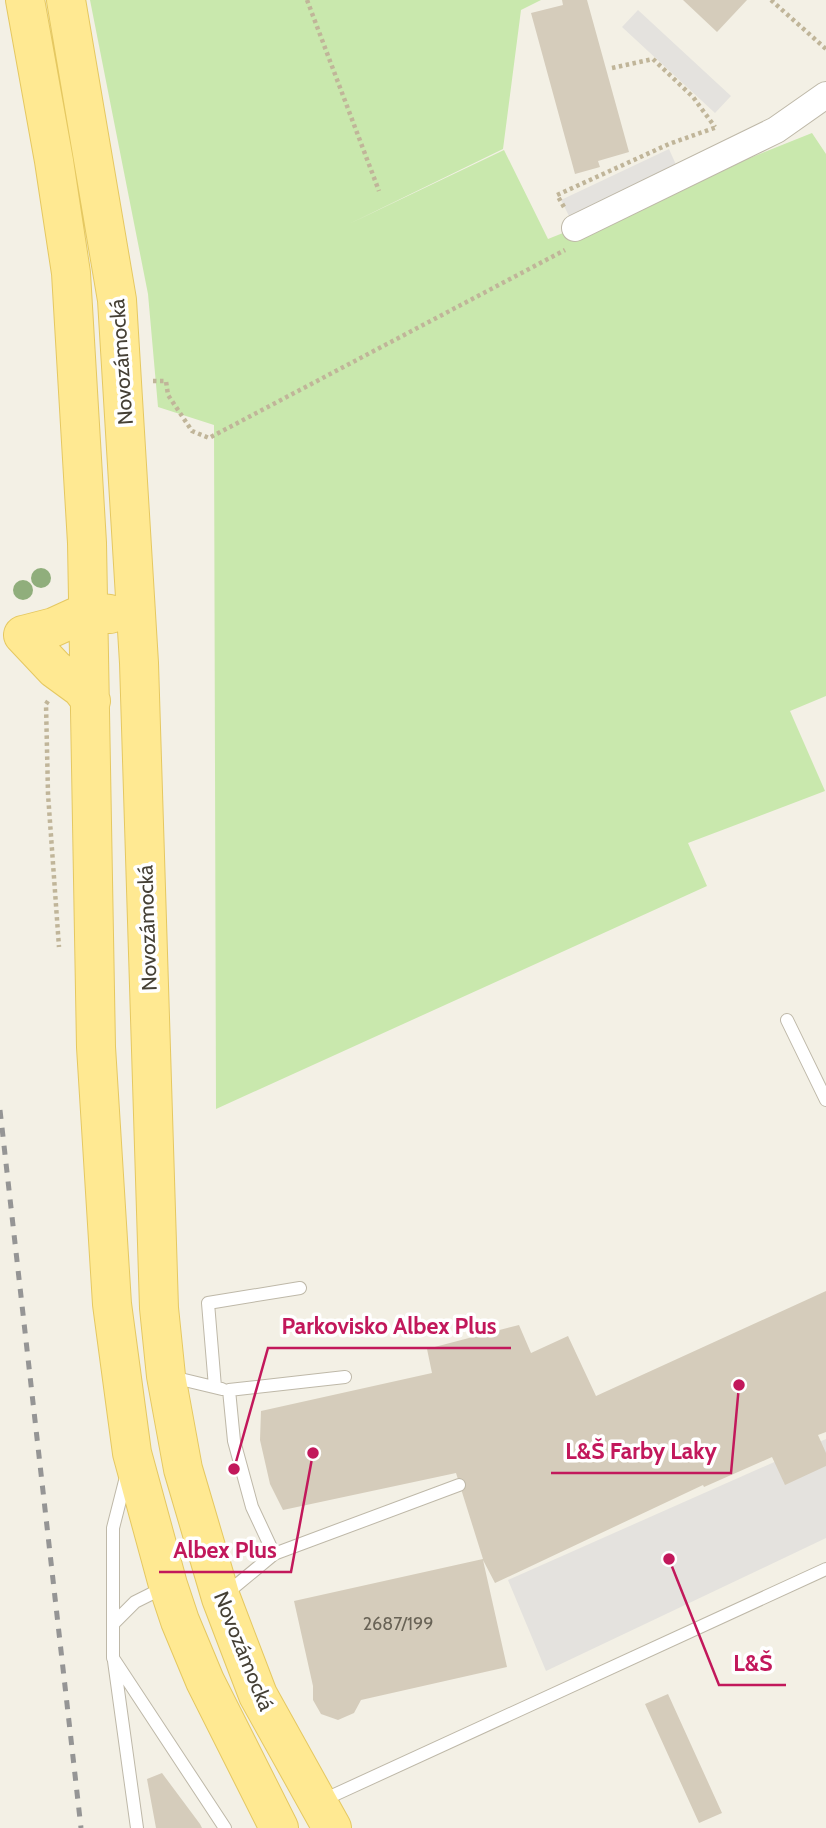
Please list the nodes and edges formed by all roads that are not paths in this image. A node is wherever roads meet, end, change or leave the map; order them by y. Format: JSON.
{"nodes":[{"id":1,"x":24,"y":0,"type":"edge"},
{"id":2,"x":66,"y":0,"type":"edge"},
{"id":3,"x":826,"y":95,"type":"edge"},
{"id":4,"x":575,"y":228,"type":"road end"},
{"id":5,"x":89,"y":611,"type":"junction"},
{"id":6,"x":136,"y":617,"type":"junction"},
{"id":7,"x":92,"y":701,"type":"junction"},
{"id":8,"x":787,"y":1020,"type":"dead end"},
{"id":9,"x":826,"y":1100,"type":"edge"},
{"id":10,"x":300,"y":1288,"type":"dead end"},
{"id":11,"x":166,"y":1376,"type":"junction"},
{"id":12,"x":345,"y":1377,"type":"dead end"},
{"id":13,"x":215,"y":1387,"type":"junction"},
{"id":14,"x":229,"y":1390,"type":"junction"},
{"id":15,"x":132,"y":1453,"type":"junction"},
{"id":16,"x":459,"y":1485,"type":"dead end"},
{"id":17,"x":274,"y":1554,"type":"junction"},
{"id":18,"x":826,"y":1569,"type":"edge"},
{"id":19,"x":168,"y":1585,"type":"junction"},
{"id":20,"x":221,"y":1598,"type":"junction"},
{"id":21,"x":113,"y":1624,"type":"junction"},
{"id":22,"x":113,"y":1658,"type":"junction"},
{"id":23,"x":325,"y":1815,"type":"edge"},
{"id":24,"x":278,"y":1825,"type":"edge"},
{"id":25,"x":137,"y":1828,"type":"edge"},
{"id":26,"x":225,"y":1828,"type":"edge"}],
"edges":[{"from":1,"to":5,"type":"main road","name":"Novozámocká"},
{"from":2,"to":6,"type":"main road","name":"Novozámocká"},
{"from":3,"to":4,"type":"street"},
{"from":5,"to":6,"type":"main road"},
{"from":5,"to":7,"type":"main road","name":"Novozámocká"},
{"from":5,"to":7,"type":"main road"},
{"from":6,"to":11,"type":"main road","name":"Novozámocká"},
{"from":7,"to":15,"type":"main road","name":"Novozámocká"},
{"from":8,"to":9,"type":"lane"},
{"from":10,"to":13,"type":"lane"},
{"from":11,"to":13,"type":"lane"},
{"from":11,"to":20,"type":"main road","name":"Novozámocká"},
{"from":12,"to":14,"type":"lane"},
{"from":13,"to":14,"type":"lane"},
{"from":14,"to":17,"type":"lane"},
{"from":15,"to":19,"type":"main road","name":"Novozámocká"},
{"from":15,"to":21,"type":"lane"},
{"from":16,"to":17,"type":"lane"},
{"from":17,"to":20,"type":"lane"},
{"from":18,"to":23,"type":"lane"},
{"from":19,"to":20,"type":"main road"},
{"from":19,"to":21,"type":"lane"},
{"from":19,"to":24,"type":"main road","name":"Novozámocká"},
{"from":20,"to":23,"type":"main road","name":"Novozámocká"},
{"from":21,"to":22,"type":"lane"},
{"from":22,"to":25,"type":"lane"},
{"from":22,"to":26,"type":"lane"},
{"from":23,"to":24,"type":"main road"}]}
